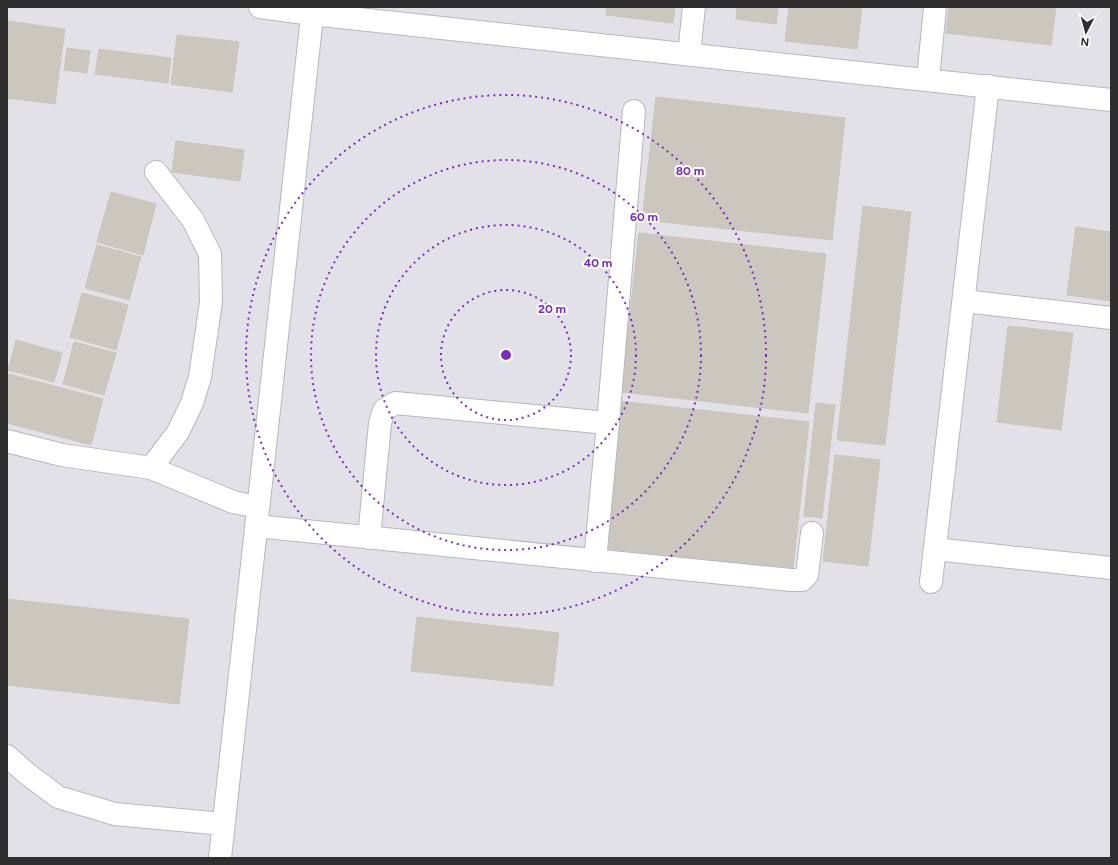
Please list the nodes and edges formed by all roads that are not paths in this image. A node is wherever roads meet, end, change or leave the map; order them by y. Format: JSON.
{"nodes":[{"id":1,"x":260,"y":7,"type":"edge"},
{"id":2,"x":694,"y":7,"type":"edge"},
{"id":3,"x":935,"y":7,"type":"edge"},
{"id":4,"x":313,"y":10,"type":"edge"},
{"id":5,"x":689,"y":54,"type":"junction"},
{"id":6,"x":928,"y":80,"type":"junction"},
{"id":7,"x":988,"y":86,"type":"junction"},
{"id":8,"x":1111,"y":100,"type":"edge"},
{"id":9,"x":634,"y":111,"type":"dead end"},
{"id":10,"x":156,"y":172,"type":"dead end"},
{"id":11,"x":964,"y":301,"type":"junction"},
{"id":12,"x":1111,"y":318,"type":"edge"},
{"id":13,"x":608,"y":423,"type":"junction"},
{"id":14,"x":7,"y":441,"type":"edge"},
{"id":15,"x":151,"y":468,"type":"junction"},
{"id":16,"x":257,"y":517,"type":"junction"},
{"id":17,"x":812,"y":533,"type":"dead end"},
{"id":18,"x":369,"y":538,"type":"junction"},
{"id":19,"x":935,"y":549,"type":"junction"},
{"id":20,"x":595,"y":560,"type":"junction"},
{"id":21,"x":1111,"y":568,"type":"edge"},
{"id":22,"x":931,"y":582,"type":"dead end"},
{"id":23,"x":7,"y":756,"type":"edge"},
{"id":24,"x":223,"y":824,"type":"junction"},
{"id":25,"x":220,"y":858,"type":"edge"}],
"edges":[{"from":1,"to":4,"type":"street"},
{"from":2,"to":5,"type":"street"},
{"from":3,"to":6,"type":"street"},
{"from":4,"to":5,"type":"street"},
{"from":4,"to":16,"type":"street"},
{"from":5,"to":6,"type":"street"},
{"from":6,"to":7,"type":"street"},
{"from":7,"to":8,"type":"street"},
{"from":7,"to":11,"type":"street"},
{"from":9,"to":13,"type":"street"},
{"from":10,"to":15,"type":"street"},
{"from":11,"to":12,"type":"street"},
{"from":11,"to":19,"type":"street"},
{"from":13,"to":18,"type":"street"},
{"from":13,"to":20,"type":"street"},
{"from":14,"to":15,"type":"street"},
{"from":15,"to":16,"type":"street"},
{"from":16,"to":18,"type":"street"},
{"from":16,"to":24,"type":"street"},
{"from":17,"to":20,"type":"street"},
{"from":18,"to":20,"type":"street"},
{"from":19,"to":21,"type":"street"},
{"from":19,"to":22,"type":"street"},
{"from":23,"to":24,"type":"street"},
{"from":24,"to":25,"type":"street"}]}
